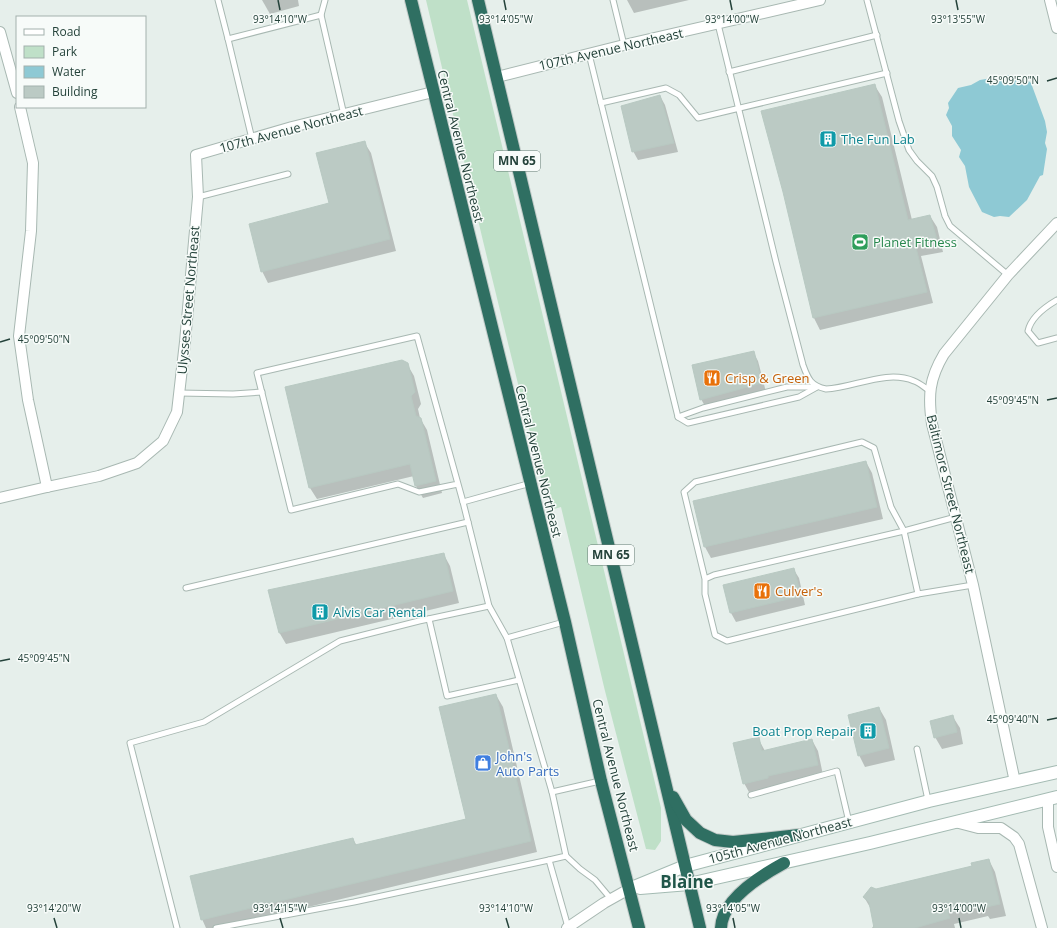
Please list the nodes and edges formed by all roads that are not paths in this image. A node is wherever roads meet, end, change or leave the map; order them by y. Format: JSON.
{"nodes":[{"id":1,"x":218,"y":0,"type":"edge"},
{"id":2,"x":325,"y":0,"type":"edge"},
{"id":3,"x":411,"y":0,"type":"edge"},
{"id":4,"x":478,"y":0,"type":"edge"},
{"id":5,"x":613,"y":0,"type":"edge"},
{"id":6,"x":820,"y":0,"type":"edge"},
{"id":7,"x":867,"y":0,"type":"edge"},
{"id":8,"x":1050,"y":0,"type":"edge"},
{"id":9,"x":321,"y":15,"type":"junction"},
{"id":10,"x":718,"y":24,"type":"junction"},
{"id":11,"x":1057,"y":25,"type":"edge"},
{"id":12,"x":0,"y":32,"type":"edge"},
{"id":13,"x":877,"y":35,"type":"junction"},
{"id":14,"x":228,"y":39,"type":"junction"},
{"id":15,"x":624,"y":45,"type":"junction"},
{"id":16,"x":589,"y":54,"type":"junction"},
{"id":17,"x":729,"y":72,"type":"junction"},
{"id":18,"x":887,"y":73,"type":"junction"},
{"id":19,"x":497,"y":77,"type":"junction"},
{"id":20,"x":16,"y":89,"type":"edge"},
{"id":21,"x":433,"y":92,"type":"junction"},
{"id":22,"x":601,"y":102,"type":"junction"},
{"id":23,"x":20,"y":108,"type":"edge"},
{"id":24,"x":738,"y":109,"type":"junction"},
{"id":25,"x":344,"y":115,"type":"junction"},
{"id":26,"x":252,"y":139,"type":"junction"},
{"id":27,"x":196,"y":155,"type":"joint"},
{"id":28,"x":288,"y":174,"type":"dead end"},
{"id":29,"x":198,"y":197,"type":"junction"},
{"id":30,"x":1057,"y":223,"type":"edge"},
{"id":31,"x":1008,"y":275,"type":"junction"},
{"id":32,"x":1057,"y":300,"type":"edge"},
{"id":33,"x":1057,"y":338,"type":"edge"},
{"id":34,"x":817,"y":387,"type":"junction"},
{"id":35,"x":930,"y":391,"type":"junction"},
{"id":36,"x":179,"y":392,"type":"junction"},
{"id":37,"x":262,"y":392,"type":"junction"},
{"id":38,"x":678,"y":417,"type":"junction"},
{"id":39,"x":458,"y":484,"type":"junction"},
{"id":40,"x":531,"y":484,"type":"junction"},
{"id":41,"x":47,"y":486,"type":"junction"},
{"id":42,"x":0,"y":498,"type":"edge"},
{"id":43,"x":463,"y":502,"type":"junction"},
{"id":44,"x":956,"y":517,"type":"junction"},
{"id":45,"x":468,"y":522,"type":"junction"},
{"id":46,"x":904,"y":531,"type":"junction"},
{"id":47,"x":705,"y":579,"type":"junction"},
{"id":48,"x":973,"y":585,"type":"junction"},
{"id":49,"x":186,"y":588,"type":"dead end"},
{"id":50,"x":918,"y":594,"type":"junction"},
{"id":51,"x":488,"y":606,"type":"junction"},
{"id":52,"x":428,"y":619,"type":"junction"},
{"id":53,"x":565,"y":622,"type":"junction"},
{"id":54,"x":507,"y":638,"type":"junction"},
{"id":55,"x":519,"y":680,"type":"junction"},
{"id":56,"x":917,"y":749,"type":"dead end"},
{"id":57,"x":1057,"y":772,"type":"edge"},
{"id":58,"x":601,"y":781,"type":"junction"},
{"id":59,"x":1015,"y":782,"type":"junction"},
{"id":60,"x":665,"y":784,"type":"junction"},
{"id":61,"x":552,"y":792,"type":"junction"},
{"id":62,"x":751,"y":795,"type":"dead end"},
{"id":63,"x":1053,"y":798,"type":"edge"},
{"id":64,"x":929,"y":801,"type":"junction"},
{"id":65,"x":849,"y":822,"type":"junction"},
{"id":66,"x":955,"y":822,"type":"junction"},
{"id":67,"x":799,"y":835,"type":"junction"},
{"id":68,"x":566,"y":856,"type":"junction"},
{"id":69,"x":549,"y":860,"type":"junction"},
{"id":70,"x":784,"y":863,"type":"junction"},
{"id":71,"x":685,"y":866,"type":"junction"},
{"id":72,"x":1057,"y":867,"type":"edge"},
{"id":73,"x":689,"y":884,"type":"junction"},
{"id":74,"x":629,"y":889,"type":"junction"},
{"id":75,"x":611,"y":899,"type":"junction"},
{"id":76,"x":177,"y":928,"type":"edge"},
{"id":77,"x":216,"y":928,"type":"edge"},
{"id":78,"x":568,"y":928,"type":"edge"},
{"id":79,"x":639,"y":928,"type":"edge"},
{"id":80,"x":700,"y":928,"type":"edge"},
{"id":81,"x":721,"y":928,"type":"edge"},
{"id":82,"x":1042,"y":928,"type":"edge"}],
"edges":[{"from":1,"to":14,"type":"lane"},
{"from":2,"to":9,"type":"lane"},
{"from":3,"to":21,"type":"highway","name":"Central Avenue Northeast"},
{"from":4,"to":19,"type":"highway","number":"MN 65"},
{"from":5,"to":15,"type":"lane"},
{"from":6,"to":10,"type":"street","name":"107th Avenue Northeast"},
{"from":7,"to":13,"type":"lane"},
{"from":8,"to":11,"type":"street"},
{"from":9,"to":14,"type":"lane"},
{"from":9,"to":25,"type":"lane"},
{"from":10,"to":15,"type":"street","name":"107th Avenue Northeast"},
{"from":10,"to":17,"type":"lane"},
{"from":12,"to":20,"type":"street"},
{"from":13,"to":17,"type":"lane"},
{"from":13,"to":18,"type":"lane"},
{"from":14,"to":26,"type":"lane"},
{"from":15,"to":16,"type":"street","name":"107th Avenue Northeast"},
{"from":16,"to":19,"type":"street","name":"107th Avenue Northeast"},
{"from":16,"to":22,"type":"lane"},
{"from":17,"to":24,"type":"lane"},
{"from":18,"to":24,"type":"lane"},
{"from":18,"to":31,"type":"lane"},
{"from":19,"to":60,"type":"highway","number":"MN 65"},
{"from":21,"to":25,"type":"street","name":"107th Avenue Northeast"},
{"from":21,"to":40,"type":"highway","name":"Central Avenue Northeast"},
{"from":22,"to":24,"type":"lane"},
{"from":22,"to":38,"type":"lane"},
{"from":23,"to":41,"type":"street"},
{"from":24,"to":34,"type":"lane"},
{"from":25,"to":26,"type":"street","name":"107th Avenue Northeast"},
{"from":26,"to":27,"type":"street","name":"107th Avenue Northeast"},
{"from":27,"to":29,"type":"street","name":"Ulysses Street Northeast"},
{"from":28,"to":29,"type":"lane"},
{"from":29,"to":36,"type":"street","name":"Ulysses Street Northeast"},
{"from":30,"to":31,"type":"street","name":"Baltimore Street Northeast"},
{"from":31,"to":35,"type":"street","name":"Baltimore Street Northeast"},
{"from":32,"to":33,"type":"lane"},
{"from":34,"to":35,"type":"lane"},
{"from":34,"to":38,"type":"lane"},
{"from":34,"to":38,"type":"lane"},
{"from":35,"to":44,"type":"street","name":"Baltimore Street Northeast"},
{"from":36,"to":37,"type":"lane"},
{"from":36,"to":41,"type":"street","name":"Ulysses Street Northeast"},
{"from":37,"to":39,"type":"lane"},
{"from":37,"to":39,"type":"lane"},
{"from":39,"to":43,"type":"lane"},
{"from":40,"to":43,"type":"lane"},
{"from":40,"to":53,"type":"highway","name":"Central Avenue Northeast"},
{"from":41,"to":42,"type":"street"},
{"from":43,"to":45,"type":"lane"},
{"from":44,"to":46,"type":"lane"},
{"from":44,"to":48,"type":"street","name":"Baltimore Street Northeast"},
{"from":45,"to":49,"type":"lane"},
{"from":45,"to":51,"type":"lane"},
{"from":46,"to":47,"type":"lane"},
{"from":46,"to":47,"type":"lane"},
{"from":46,"to":50,"type":"lane"},
{"from":47,"to":50,"type":"lane"},
{"from":48,"to":50,"type":"lane"},
{"from":48,"to":59,"type":"street","name":"Baltimore Street Northeast"},
{"from":51,"to":52,"type":"lane"},
{"from":51,"to":54,"type":"lane"},
{"from":52,"to":55,"type":"lane"},
{"from":52,"to":76,"type":"lane"},
{"from":53,"to":54,"type":"lane"},
{"from":53,"to":58,"type":"highway","name":"Central Avenue Northeast"},
{"from":54,"to":55,"type":"lane"},
{"from":55,"to":61,"type":"lane"},
{"from":56,"to":64,"type":"lane"},
{"from":57,"to":59,"type":"street","name":"105th Avenue Northeast"},
{"from":58,"to":61,"type":"lane"},
{"from":58,"to":74,"type":"highway","name":"Central Avenue Northeast"},
{"from":59,"to":64,"type":"street","name":"105th Avenue Northeast"},
{"from":60,"to":67,"type":"highway"},
{"from":60,"to":71,"type":"highway","number":"MN 65"},
{"from":61,"to":68,"type":"lane"},
{"from":62,"to":65,"type":"lane"},
{"from":63,"to":66,"type":"street","name":"105th Avenue Northeast"},
{"from":63,"to":72,"type":"street"},
{"from":64,"to":65,"type":"street","name":"105th Avenue Northeast"},
{"from":65,"to":67,"type":"street","name":"105th Avenue Northeast"},
{"from":66,"to":70,"type":"street","name":"105th Avenue Northeast"},
{"from":66,"to":82,"type":"street"},
{"from":67,"to":71,"type":"street","name":"105th Avenue Northeast"},
{"from":68,"to":69,"type":"lane"},
{"from":68,"to":75,"type":"lane"},
{"from":69,"to":77,"type":"lane"},
{"from":69,"to":78,"type":"lane"},
{"from":70,"to":73,"type":"street","name":"105th Avenue Northeast"},
{"from":70,"to":81,"type":"highway"},
{"from":71,"to":73,"type":"highway","number":"MN 65"},
{"from":71,"to":74,"type":"street","name":"105th Avenue Northeast"},
{"from":73,"to":74,"type":"street","name":"105th Avenue Northeast"},
{"from":73,"to":80,"type":"highway","number":"MN 65"},
{"from":74,"to":75,"type":"street"},
{"from":74,"to":79,"type":"highway","name":"Central Avenue Northeast"},
{"from":75,"to":78,"type":"street"}]}
